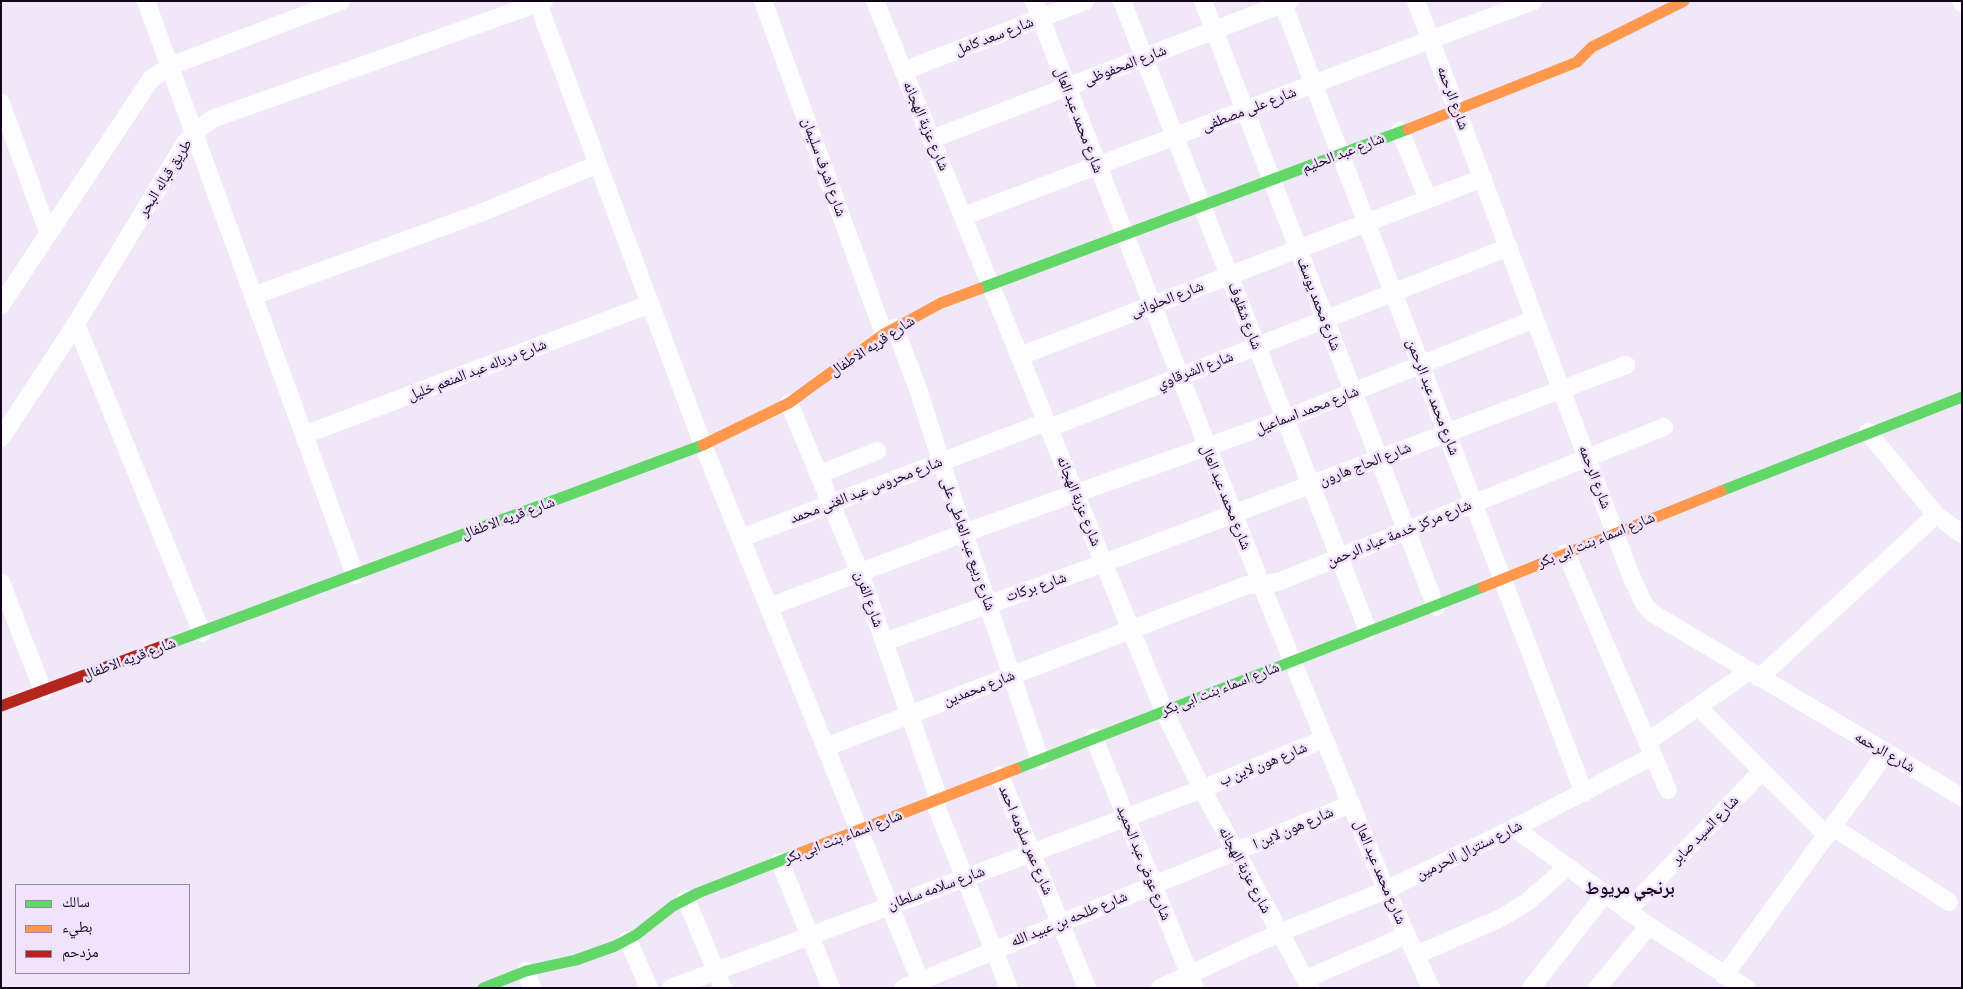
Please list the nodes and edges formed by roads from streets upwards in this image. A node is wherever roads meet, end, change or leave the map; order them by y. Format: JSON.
{"nodes":[{"id":1,"x":146,"y":1,"type":"edge"},
{"id":2,"x":341,"y":1,"type":"edge"},
{"id":3,"x":763,"y":1,"type":"edge"},
{"id":4,"x":875,"y":1,"type":"edge"},
{"id":5,"x":1034,"y":1,"type":"edge"},
{"id":6,"x":1086,"y":1,"type":"edge"},
{"id":7,"x":1122,"y":1,"type":"edge"},
{"id":8,"x":1203,"y":1,"type":"edge"},
{"id":9,"x":1416,"y":1,"type":"edge"},
{"id":10,"x":1534,"y":1,"type":"edge"},
{"id":11,"x":1684,"y":1,"type":"edge"},
{"id":12,"x":539,"y":2,"type":"edge"},
{"id":13,"x":1285,"y":2,"type":"edge"},
{"id":14,"x":1040,"y":18,"type":"junction"},
{"id":15,"x":1214,"y":31,"type":"junction"},
{"id":16,"x":1431,"y":40,"type":"junction"},
{"id":17,"x":1144,"y":58,"type":"junction"},
{"id":18,"x":170,"y":66,"type":"junction"},
{"id":19,"x":903,"y":71,"type":"junction"},
{"id":20,"x":1313,"y":84,"type":"junction"},
{"id":21,"x":1067,"y":87,"type":"junction"},
{"id":22,"x":1,"y":103,"type":"edge"},
{"id":23,"x":1245,"y":110,"type":"junction"},
{"id":24,"x":1457,"y":110,"type":"junction"},
{"id":25,"x":1400,"y":131,"type":"junction"},
{"id":26,"x":194,"y":133,"type":"junction"},
{"id":27,"x":1175,"y":136,"type":"junction"},
{"id":28,"x":932,"y":139,"type":"junction"},
{"id":29,"x":1340,"y":154,"type":"junction"},
{"id":30,"x":598,"y":164,"type":"junction"},
{"id":31,"x":1097,"y":166,"type":"junction"},
{"id":32,"x":1482,"y":178,"type":"junction"},
{"id":33,"x":1272,"y":180,"type":"junction"},
{"id":34,"x":1428,"y":199,"type":"junction"},
{"id":35,"x":1202,"y":206,"type":"junction"},
{"id":36,"x":964,"y":216,"type":"junction"},
{"id":37,"x":1366,"y":222,"type":"junction"},
{"id":38,"x":48,"y":232,"type":"junction"},
{"id":39,"x":1124,"y":236,"type":"junction"},
{"id":40,"x":1508,"y":247,"type":"junction"},
{"id":41,"x":1298,"y":249,"type":"junction"},
{"id":42,"x":1229,"y":276,"type":"junction"},
{"id":43,"x":992,"y":284,"type":"junction"},
{"id":44,"x":1393,"y":292,"type":"junction"},
{"id":45,"x":254,"y":296,"type":"junction"},
{"id":46,"x":650,"y":304,"type":"junction"},
{"id":47,"x":1,"y":305,"type":"edge"},
{"id":48,"x":1151,"y":306,"type":"junction"},
{"id":49,"x":1325,"y":319,"type":"junction"},
{"id":50,"x":1536,"y":319,"type":"junction"},
{"id":51,"x":76,"y":324,"type":"junction"},
{"id":52,"x":889,"y":331,"type":"junction"},
{"id":53,"x":1256,"y":346,"type":"junction"},
{"id":54,"x":1020,"y":356,"type":"junction"},
{"id":55,"x":1420,"y":365,"type":"junction"},
{"id":56,"x":1626,"y":365,"type":"dead end"},
{"id":57,"x":1178,"y":376,"type":"junction"},
{"id":58,"x":1562,"y":389,"type":"junction"},
{"id":59,"x":1353,"y":392,"type":"junction"},
{"id":60,"x":1962,"y":397,"type":"edge"},
{"id":61,"x":790,"y":402,"type":"junction"},
{"id":62,"x":1285,"y":419,"type":"junction"},
{"id":63,"x":1047,"y":425,"type":"junction"},
{"id":64,"x":1664,"y":427,"type":"dead end"},
{"id":65,"x":1868,"y":432,"type":"junction"},
{"id":66,"x":1446,"y":433,"type":"junction"},
{"id":67,"x":304,"y":435,"type":"junction"},
{"id":68,"x":1,"y":438,"type":"edge"},
{"id":69,"x":703,"y":445,"type":"junction"},
{"id":70,"x":1207,"y":448,"type":"junction"},
{"id":71,"x":878,"y":451,"type":"dead end"},
{"id":72,"x":1379,"y":458,"type":"junction"},
{"id":73,"x":1588,"y":458,"type":"junction"},
{"id":74,"x":941,"y":460,"type":"junction"},
{"id":75,"x":820,"y":474,"type":"junction"},
{"id":76,"x":1311,"y":485,"type":"junction"},
{"id":77,"x":1076,"y":494,"type":"junction"},
{"id":78,"x":1473,"y":503,"type":"junction"},
{"id":79,"x":833,"y":504,"type":"junction"},
{"id":80,"x":1233,"y":514,"type":"junction"},
{"id":81,"x":1936,"y":515,"type":"junction"},
{"id":82,"x":1407,"y":530,"type":"junction"},
{"id":83,"x":1615,"y":532,"type":"junction"},
{"id":84,"x":964,"y":534,"type":"junction"},
{"id":85,"x":1962,"y":534,"type":"edge"},
{"id":86,"x":741,"y":538,"type":"junction"},
{"id":87,"x":1566,"y":553,"type":"junction"},
{"id":88,"x":1339,"y":558,"type":"junction"},
{"id":89,"x":1104,"y":563,"type":"junction"},
{"id":90,"x":860,"y":573,"type":"junction"},
{"id":91,"x":355,"y":575,"type":"junction"},
{"id":92,"x":1502,"y":579,"type":"junction"},
{"id":93,"x":1,"y":582,"type":"edge"},
{"id":94,"x":1261,"y":584,"type":"junction"},
{"id":95,"x":989,"y":604,"type":"junction"},
{"id":96,"x":769,"y":607,"type":"junction"},
{"id":97,"x":1436,"y":607,"type":"junction"},
{"id":98,"x":1131,"y":629,"type":"junction"},
{"id":99,"x":1368,"y":632,"type":"junction"},
{"id":100,"x":202,"y":633,"type":"junction"},
{"id":101,"x":884,"y":642,"type":"junction"},
{"id":102,"x":1292,"y":661,"type":"junction"},
{"id":103,"x":1012,"y":675,"type":"junction"},
{"id":104,"x":1753,"y":675,"type":"junction"},
{"id":105,"x":43,"y":690,"type":"junction"},
{"id":106,"x":1,"y":706,"type":"edge"},
{"id":107,"x":1698,"y":707,"type":"junction"},
{"id":108,"x":1164,"y":711,"type":"junction"},
{"id":109,"x":910,"y":715,"type":"junction"},
{"id":110,"x":1094,"y":738,"type":"junction"},
{"id":111,"x":1324,"y":739,"type":"junction"},
{"id":112,"x":826,"y":747,"type":"junction"},
{"id":113,"x":1650,"y":749,"type":"junction"},
{"id":114,"x":1886,"y":752,"type":"junction"},
{"id":115,"x":1040,"y":760,"type":"junction"},
{"id":116,"x":1762,"y":771,"type":"junction"},
{"id":117,"x":1000,"y":776,"type":"junction"},
{"id":118,"x":1202,"y":789,"type":"junction"},
{"id":119,"x":1668,"y":790,"type":"dead end"},
{"id":120,"x":1584,"y":793,"type":"junction"},
{"id":121,"x":1962,"y":797,"type":"edge"},
{"id":122,"x":936,"y":800,"type":"junction"},
{"id":123,"x":1351,"y":804,"type":"junction"},
{"id":124,"x":1126,"y":818,"type":"junction"},
{"id":125,"x":1514,"y":828,"type":"junction"},
{"id":126,"x":860,"y":830,"type":"junction"},
{"id":127,"x":1830,"y":831,"type":"junction"},
{"id":128,"x":1236,"y":852,"type":"junction"},
{"id":129,"x":1032,"y":853,"type":"junction"},
{"id":130,"x":780,"y":862,"type":"junction"},
{"id":131,"x":1566,"y":868,"type":"junction"},
{"id":132,"x":965,"y":878,"type":"junction"},
{"id":133,"x":1153,"y":885,"type":"junction"},
{"id":134,"x":1386,"y":890,"type":"junction"},
{"id":135,"x":1604,"y":894,"type":"junction"},
{"id":136,"x":686,"y":899,"type":"junction"},
{"id":137,"x":1948,"y":902,"type":"dead end"},
{"id":138,"x":890,"y":906,"type":"junction"},
{"id":139,"x":1628,"y":911,"type":"junction"},
{"id":140,"x":1060,"y":922,"type":"junction"},
{"id":141,"x":1649,"y":926,"type":"junction"},
{"id":142,"x":1279,"y":933,"type":"junction"},
{"id":143,"x":1407,"y":935,"type":"junction"},
{"id":144,"x":810,"y":936,"type":"junction"},
{"id":145,"x":628,"y":940,"type":"junction"},
{"id":146,"x":993,"y":950,"type":"junction"},
{"id":147,"x":1416,"y":955,"type":"junction"},
{"id":148,"x":716,"y":971,"type":"junction"},
{"id":149,"x":1724,"y":976,"type":"junction"},
{"id":150,"x":529,"y":980,"type":"edge"},
{"id":151,"x":1192,"y":981,"type":"edge"},
{"id":152,"x":922,"y":984,"type":"edge"},
{"id":153,"x":1308,"y":984,"type":"edge"},
{"id":154,"x":483,"y":988,"type":"edge"},
{"id":155,"x":649,"y":988,"type":"edge"},
{"id":156,"x":671,"y":988,"type":"edge"},
{"id":157,"x":723,"y":988,"type":"edge"},
{"id":158,"x":831,"y":988,"type":"edge"},
{"id":159,"x":903,"y":988,"type":"edge"},
{"id":160,"x":1009,"y":988,"type":"edge"},
{"id":161,"x":1087,"y":988,"type":"edge"},
{"id":162,"x":1160,"y":988,"type":"edge"},
{"id":163,"x":1431,"y":988,"type":"edge"},
{"id":164,"x":1531,"y":988,"type":"edge"},
{"id":165,"x":1597,"y":988,"type":"edge"},
{"id":166,"x":1746,"y":988,"type":"edge"}],
"edges":[{"from":1,"to":18,"type":"street"},
{"from":2,"to":18,"type":"street"},
{"from":3,"to":52,"type":"street","name":"شارع اشرف سليمان"},
{"from":4,"to":19,"type":"street","name":"شارع عزبة الهجانه"},
{"from":5,"to":14,"type":"street","name":"شارع محمد عبد العال"},
{"from":6,"to":14,"type":"street","name":"شارع سعد كامل"},
{"from":7,"to":17,"type":"street","name":"شارع شقلوف"},
{"from":8,"to":15,"type":"street","name":"شارع محمد يوسف"},
{"from":9,"to":16,"type":"street","name":"شارع الرحمه"},
{"from":10,"to":16,"type":"street","name":"شارع على مصطفى"},
{"from":11,"to":24,"type":"street","name":"شارع عبد الحليم"},
{"from":12,"to":26,"type":"street","name":"طريق قباله البحر"},
{"from":12,"to":30,"type":"street"},
{"from":13,"to":15,"type":"street","name":"شارع المحفوظى"},
{"from":13,"to":20,"type":"street","name":"شارع محمد عبد الرحمن"},
{"from":14,"to":19,"type":"street","name":"شارع سعد كامل"},
{"from":14,"to":21,"type":"street","name":"شارع محمد عبد العال"},
{"from":15,"to":17,"type":"street","name":"شارع المحفوظى"},
{"from":15,"to":23,"type":"street","name":"شارع محمد يوسف"},
{"from":16,"to":20,"type":"street","name":"شارع على مصطفى"},
{"from":16,"to":24,"type":"street","name":"شارع الرحمه"},
{"from":17,"to":21,"type":"street","name":"شارع المحفوظى"},
{"from":17,"to":27,"type":"street","name":"شارع شقلوف"},
{"from":18,"to":26,"type":"street"},
{"from":18,"to":38,"type":"street"},
{"from":19,"to":28,"type":"street","name":"شارع عزبة الهجانه"},
{"from":20,"to":23,"type":"street","name":"شارع على مصطفى"},
{"from":20,"to":29,"type":"street","name":"شارع محمد عبد الرحمن"},
{"from":21,"to":28,"type":"street","name":"شارع المحفوظى"},
{"from":21,"to":31,"type":"street","name":"شارع محمد عبد العال"},
{"from":22,"to":38,"type":"street"},
{"from":23,"to":27,"type":"street","name":"شارع على مصطفى"},
{"from":23,"to":33,"type":"street","name":"شارع محمد يوسف"},
{"from":24,"to":25,"type":"street","name":"شارع عبد الحليم"},
{"from":24,"to":32,"type":"street","name":"شارع الرحمه"},
{"from":25,"to":29,"type":"street","name":"شارع عبد الحليم"},
{"from":25,"to":34,"type":"street"},
{"from":26,"to":45,"type":"street"},
{"from":26,"to":51,"type":"street","name":"طريق قباله البحر"},
{"from":27,"to":31,"type":"street","name":"شارع على مصطفى"},
{"from":27,"to":35,"type":"street","name":"شارع شقلوف"},
{"from":28,"to":36,"type":"street","name":"شارع عزبة الهجانه"},
{"from":29,"to":33,"type":"street","name":"شارع عبد الحليم"},
{"from":29,"to":37,"type":"street","name":"شارع محمد عبد الرحمن"},
{"from":30,"to":45,"type":"street"},
{"from":30,"to":46,"type":"street"},
{"from":31,"to":36,"type":"street","name":"شارع على مصطفى"},
{"from":31,"to":39,"type":"street","name":"شارع محمد عبد العال"},
{"from":32,"to":34,"type":"street","name":"شارع الحلوانى"},
{"from":32,"to":40,"type":"street","name":"شارع الرحمه"},
{"from":33,"to":35,"type":"street","name":"شارع عبد الحليم"},
{"from":33,"to":41,"type":"street","name":"شارع محمد يوسف"},
{"from":34,"to":37,"type":"street","name":"شارع الحلوانى"},
{"from":35,"to":39,"type":"street","name":"شارع عبد الحليم"},
{"from":35,"to":42,"type":"street","name":"شارع شقلوف"},
{"from":36,"to":43,"type":"street","name":"شارع عزبة الهجانه"},
{"from":37,"to":41,"type":"street","name":"شارع الحلوانى"},
{"from":37,"to":44,"type":"street","name":"شارع محمد عبد الرحمن"},
{"from":38,"to":47,"type":"street"},
{"from":39,"to":43,"type":"street","name":"شارع عبد الحليم"},
{"from":39,"to":48,"type":"street","name":"شارع محمد عبد العال"},
{"from":40,"to":44,"type":"street","name":"شارع الشرقاوي"},
{"from":40,"to":50,"type":"street","name":"شارع الرحمه"},
{"from":41,"to":42,"type":"street","name":"شارع الحلوانى"},
{"from":41,"to":49,"type":"street","name":"شارع محمد يوسف"},
{"from":42,"to":48,"type":"street","name":"شارع الحلوانى"},
{"from":42,"to":53,"type":"street","name":"شارع شقلوف"},
{"from":43,"to":52,"type":"street","name":"شارع قريه الاطفال"},
{"from":43,"to":54,"type":"street","name":"شارع عزبة الهجانه"},
{"from":44,"to":49,"type":"street","name":"شارع الشرقاوي"},
{"from":44,"to":55,"type":"street","name":"شارع محمد عبد الرحمن"},
{"from":45,"to":67,"type":"street"},
{"from":46,"to":67,"type":"street","name":"شارع درباله عبد المنعم خليل"},
{"from":46,"to":69,"type":"street"},
{"from":48,"to":54,"type":"street","name":"شارع الحلوانى"},
{"from":48,"to":57,"type":"street","name":"شارع محمد عبد العال"},
{"from":49,"to":53,"type":"street","name":"شارع الشرقاوي"},
{"from":49,"to":59,"type":"street","name":"شارع محمد يوسف"},
{"from":50,"to":55,"type":"street","name":"شارع محمد اسماعيل"},
{"from":50,"to":58,"type":"street","name":"شارع الرحمه"},
{"from":51,"to":68,"type":"street","name":"طريق قباله البحر"},
{"from":51,"to":100,"type":"street"},
{"from":52,"to":61,"type":"street","name":"شارع قريه الاطفال"},
{"from":52,"to":74,"type":"street","name":"شارع ربيع عبد العاطى على"},
{"from":53,"to":57,"type":"street","name":"شارع الشرقاوي"},
{"from":53,"to":62,"type":"street","name":"شارع شقلوف"},
{"from":54,"to":63,"type":"street","name":"شارع عزبة الهجانه"},
{"from":55,"to":59,"type":"street","name":"شارع محمد اسماعيل"},
{"from":55,"to":66,"type":"street","name":"شارع محمد عبد الرحمن"},
{"from":56,"to":58,"type":"street","name":"شارع الحاج هارون"},
{"from":57,"to":63,"type":"street","name":"شارع الشرقاوي"},
{"from":57,"to":70,"type":"street","name":"شارع محمد عبد العال"},
{"from":58,"to":66,"type":"street","name":"شارع الحاج هارون"},
{"from":58,"to":73,"type":"street","name":"شارع الرحمه"},
{"from":59,"to":62,"type":"street","name":"شارع محمد اسماعيل"},
{"from":59,"to":72,"type":"street","name":"شارع محمد يوسف"},
{"from":60,"to":65,"type":"street","name":"شارع اسماء بنت ابى بكر"},
{"from":61,"to":69,"type":"street","name":"شارع قريه الاطفال"},
{"from":61,"to":75,"type":"street","name":"شارع الفرن"},
{"from":62,"to":70,"type":"street","name":"شارع محمد اسماعيل"},
{"from":62,"to":76,"type":"street","name":"شارع شقلوف"},
{"from":63,"to":74,"type":"street","name":"شارع محروس عبد الغنى محمد"},
{"from":63,"to":77,"type":"street","name":"شارع عزبة الهجانه"},
{"from":64,"to":73,"type":"street","name":"شارع مركز خدمة عباد الرحمن"},
{"from":65,"to":81,"type":"street"},
{"from":65,"to":83,"type":"street","name":"شارع اسماء بنت ابى بكر"},
{"from":66,"to":72,"type":"street","name":"شارع الحاج هارون"},
{"from":66,"to":78,"type":"street","name":"شارع محمد عبد الرحمن"},
{"from":67,"to":91,"type":"street"},
{"from":69,"to":86,"type":"street"},
{"from":69,"to":91,"type":"street","name":"شارع قريه الاطفال"},
{"from":70,"to":77,"type":"street","name":"شارع محمد اسماعيل"},
{"from":70,"to":80,"type":"street","name":"شارع محمد عبد العال"},
{"from":71,"to":75,"type":"street"},
{"from":72,"to":76,"type":"street","name":"شارع الحاج هارون"},
{"from":72,"to":82,"type":"street","name":"شارع محمد يوسف"},
{"from":73,"to":78,"type":"street","name":"شارع مركز خدمة عباد الرحمن"},
{"from":73,"to":83,"type":"street","name":"شارع الرحمه"},
{"from":74,"to":79,"type":"street","name":"شارع محروس عبد الغنى محمد"},
{"from":74,"to":84,"type":"street","name":"شارع ربيع عبد العاطى على"},
{"from":75,"to":79,"type":"street","name":"شارع الفرن"},
{"from":76,"to":80,"type":"street","name":"شارع الحاج هارون"},
{"from":76,"to":88,"type":"street","name":"شارع شقلوف"},
{"from":77,"to":84,"type":"street","name":"شارع محمد اسماعيل"},
{"from":77,"to":89,"type":"street","name":"شارع عزبة الهجانه"},
{"from":78,"to":82,"type":"street","name":"شارع مركز خدمة عباد الرحمن"},
{"from":78,"to":92,"type":"street","name":"شارع محمد عبد الرحمن"},
{"from":79,"to":86,"type":"street","name":"شارع محروس عبد الغنى محمد"},
{"from":79,"to":90,"type":"street","name":"شارع الفرن"},
{"from":80,"to":89,"type":"street","name":"شارع الحاج هارون"},
{"from":80,"to":94,"type":"street","name":"شارع محمد عبد العال"},
{"from":81,"to":85,"type":"street"},
{"from":81,"to":104,"type":"street","name":"شارع سنترال الحرمين"},
{"from":82,"to":88,"type":"street","name":"شارع مركز خدمة عباد الرحمن"},
{"from":82,"to":97,"type":"street","name":"شارع محمد يوسف"},
{"from":83,"to":87,"type":"street","name":"شارع اسماء بنت ابى بكر"},
{"from":83,"to":104,"type":"street","name":"شارع الرحمه"},
{"from":84,"to":90,"type":"street","name":"شارع محمد اسماعيل"},
{"from":84,"to":95,"type":"street","name":"شارع ربيع عبد العاطى على"},
{"from":86,"to":96,"type":"street"},
{"from":87,"to":92,"type":"street","name":"شارع اسماء بنت ابى بكر"},
{"from":87,"to":113,"type":"street"},
{"from":88,"to":94,"type":"street","name":"شارع مركز خدمة عباد الرحمن"},
{"from":88,"to":99,"type":"street","name":"شارع شقلوف"},
{"from":89,"to":95,"type":"street","name":"شارع بركات"},
{"from":89,"to":98,"type":"street","name":"شارع عزبة الهجانه"},
{"from":90,"to":96,"type":"street","name":"شارع محمد اسماعيل"},
{"from":90,"to":101,"type":"street","name":"شارع الفرن"},
{"from":91,"to":100,"type":"street","name":"شارع قريه الاطفال"},
{"from":92,"to":97,"type":"street","name":"شارع اسماء بنت ابى بكر"},
{"from":92,"to":120,"type":"street","name":"شارع محمد عبد الرحمن"},
{"from":93,"to":105,"type":"street"},
{"from":94,"to":98,"type":"street","name":"شارع مركز خدمة عباد الرحمن"},
{"from":94,"to":102,"type":"street","name":"شارع محمد عبد العال"},
{"from":95,"to":101,"type":"street","name":"شارع بركات"},
{"from":95,"to":103,"type":"street","name":"شارع ربيع عبد العاطى على"},
{"from":96,"to":112,"type":"street"},
{"from":97,"to":99,"type":"street","name":"شارع اسماء بنت ابى بكر"},
{"from":98,"to":103,"type":"street","name":"شارع محمدين"},
{"from":98,"to":108,"type":"street","name":"شارع عزبة الهجانه"},
{"from":99,"to":102,"type":"street","name":"شارع اسماء بنت ابى بكر"},
{"from":100,"to":105,"type":"street","name":"شارع قريه الاطفال"},
{"from":101,"to":109,"type":"street","name":"شارع الفرن"},
{"from":102,"to":108,"type":"street","name":"شارع اسماء بنت ابى بكر"},
{"from":102,"to":111,"type":"street","name":"شارع محمد عبد العال"},
{"from":103,"to":109,"type":"street","name":"شارع محمدين"},
{"from":103,"to":115,"type":"street","name":"شارع ربيع عبد العاطى على"},
{"from":104,"to":107,"type":"street","name":"شارع سنترال الحرمين"},
{"from":104,"to":114,"type":"street","name":"شارع الرحمه"},
{"from":105,"to":106,"type":"street","name":"شارع قريه الاطفال"},
{"from":107,"to":113,"type":"street","name":"شارع سنترال الحرمين"},
{"from":107,"to":116,"type":"street"},
{"from":108,"to":110,"type":"street","name":"شارع اسماء بنت ابى بكر"},
{"from":108,"to":118,"type":"street","name":"شارع عزبة الهجانه"},
{"from":109,"to":112,"type":"street","name":"شارع محمدين"},
{"from":109,"to":122,"type":"street","name":"شارع الفرن"},
{"from":110,"to":115,"type":"street","name":"شارع اسماء بنت ابى بكر"},
{"from":110,"to":124,"type":"street","name":"شارع عوض عبد الحميد"},
{"from":111,"to":118,"type":"street","name":"شارع هون لاين ب"},
{"from":111,"to":123,"type":"street","name":"شارع محمد عبد العال"},
{"from":112,"to":126,"type":"street"},
{"from":113,"to":119,"type":"street"},
{"from":113,"to":120,"type":"street","name":"شارع سنترال الحرمين"},
{"from":114,"to":121,"type":"street","name":"شارع الرحمه"},
{"from":114,"to":127,"type":"street"},
{"from":115,"to":117,"type":"street","name":"شارع اسماء بنت ابى بكر"},
{"from":116,"to":127,"type":"street"},
{"from":116,"to":139,"type":"street","name":"شارع السيد صابر"},
{"from":117,"to":122,"type":"street","name":"شارع اسماء بنت ابى بكر"},
{"from":117,"to":129,"type":"street","name":"شارع عمر سلومه احمد"},
{"from":118,"to":124,"type":"street","name":"شارع سلامه سلطان"},
{"from":118,"to":128,"type":"street","name":"شارع عزبة الهجانه"},
{"from":120,"to":125,"type":"street","name":"شارع سنترال الحرمين"},
{"from":122,"to":126,"type":"street","name":"شارع اسماء بنت ابى بكر"},
{"from":122,"to":132,"type":"street","name":"شارع الفرن"},
{"from":123,"to":128,"type":"street","name":"شارع هون لاين ا"},
{"from":123,"to":134,"type":"street","name":"شارع محمد عبد العال"},
{"from":124,"to":129,"type":"street","name":"شارع سلامه سلطان"},
{"from":124,"to":133,"type":"street","name":"شارع عوض عبد الحميد"},
{"from":125,"to":131,"type":"street"},
{"from":125,"to":134,"type":"street","name":"شارع سنترال الحرمين"},
{"from":126,"to":130,"type":"street","name":"شارع اسماء بنت ابى بكر"},
{"from":126,"to":138,"type":"street"},
{"from":127,"to":137,"type":"street"},
{"from":127,"to":149,"type":"street"},
{"from":128,"to":133,"type":"street","name":"شارع طلحه بن عبيد الله"},
{"from":128,"to":142,"type":"street","name":"شارع عزبة الهجانه"},
{"from":129,"to":132,"type":"street","name":"شارع سلامه سلطان"},
{"from":129,"to":140,"type":"street","name":"شارع عمر سلومه احمد"},
{"from":130,"to":136,"type":"street","name":"شارع اسماء بنت ابى بكر"},
{"from":130,"to":144,"type":"street"},
{"from":131,"to":135,"type":"street"},
{"from":131,"to":147,"type":"street"},
{"from":132,"to":138,"type":"street","name":"شارع سلامه سلطان"},
{"from":132,"to":146,"type":"street","name":"شارع الفرن"},
{"from":133,"to":140,"type":"street","name":"شارع طلحه بن عبيد الله"},
{"from":133,"to":151,"type":"street","name":"شارع عوض عبد الحميد"},
{"from":134,"to":142,"type":"street","name":"شارع سنترال الحرمين"},
{"from":134,"to":143,"type":"street","name":"شارع محمد عبد العال"},
{"from":135,"to":139,"type":"street"},
{"from":135,"to":164,"type":"street"},
{"from":136,"to":145,"type":"street","name":"شارع اسماء بنت ابى بكر"},
{"from":136,"to":148,"type":"street"},
{"from":138,"to":144,"type":"street","name":"شارع سلامه سلطان"},
{"from":138,"to":152,"type":"street"},
{"from":139,"to":141,"type":"street"},
{"from":140,"to":146,"type":"street","name":"شارع طلحه بن عبيد الله"},
{"from":140,"to":161,"type":"street","name":"شارع عمر سلومه احمد"},
{"from":141,"to":149,"type":"street"},
{"from":141,"to":165,"type":"street"},
{"from":142,"to":151,"type":"street","name":"شارع سنترال الحرمين"},
{"from":142,"to":153,"type":"street","name":"شارع عزبة الهجانه"},
{"from":143,"to":147,"type":"street","name":"شارع محمد عبد العال"},
{"from":143,"to":153,"type":"street"},
{"from":144,"to":148,"type":"street","name":"شارع سلامه سلطان"},
{"from":144,"to":158,"type":"street"},
{"from":145,"to":150,"type":"street","name":"شارع اسماء بنت ابى بكر"},
{"from":145,"to":155,"type":"street"},
{"from":146,"to":152,"type":"street","name":"شارع طلحه بن عبيد الله"},
{"from":146,"to":160,"type":"street","name":"شارع الفرن"},
{"from":147,"to":163,"type":"street","name":"شارع محمد عبد العال"},
{"from":148,"to":156,"type":"street","name":"شارع سلامه سلطان"},
{"from":148,"to":157,"type":"street"},
{"from":149,"to":166,"type":"street"},
{"from":150,"to":154,"type":"street","name":"شارع اسماء بنت ابى بكر"},
{"from":151,"to":162,"type":"street","name":"شارع سنترال الحرمين"},
{"from":152,"to":159,"type":"street","name":"شارع طلحه بن عبيد الله"}]}
